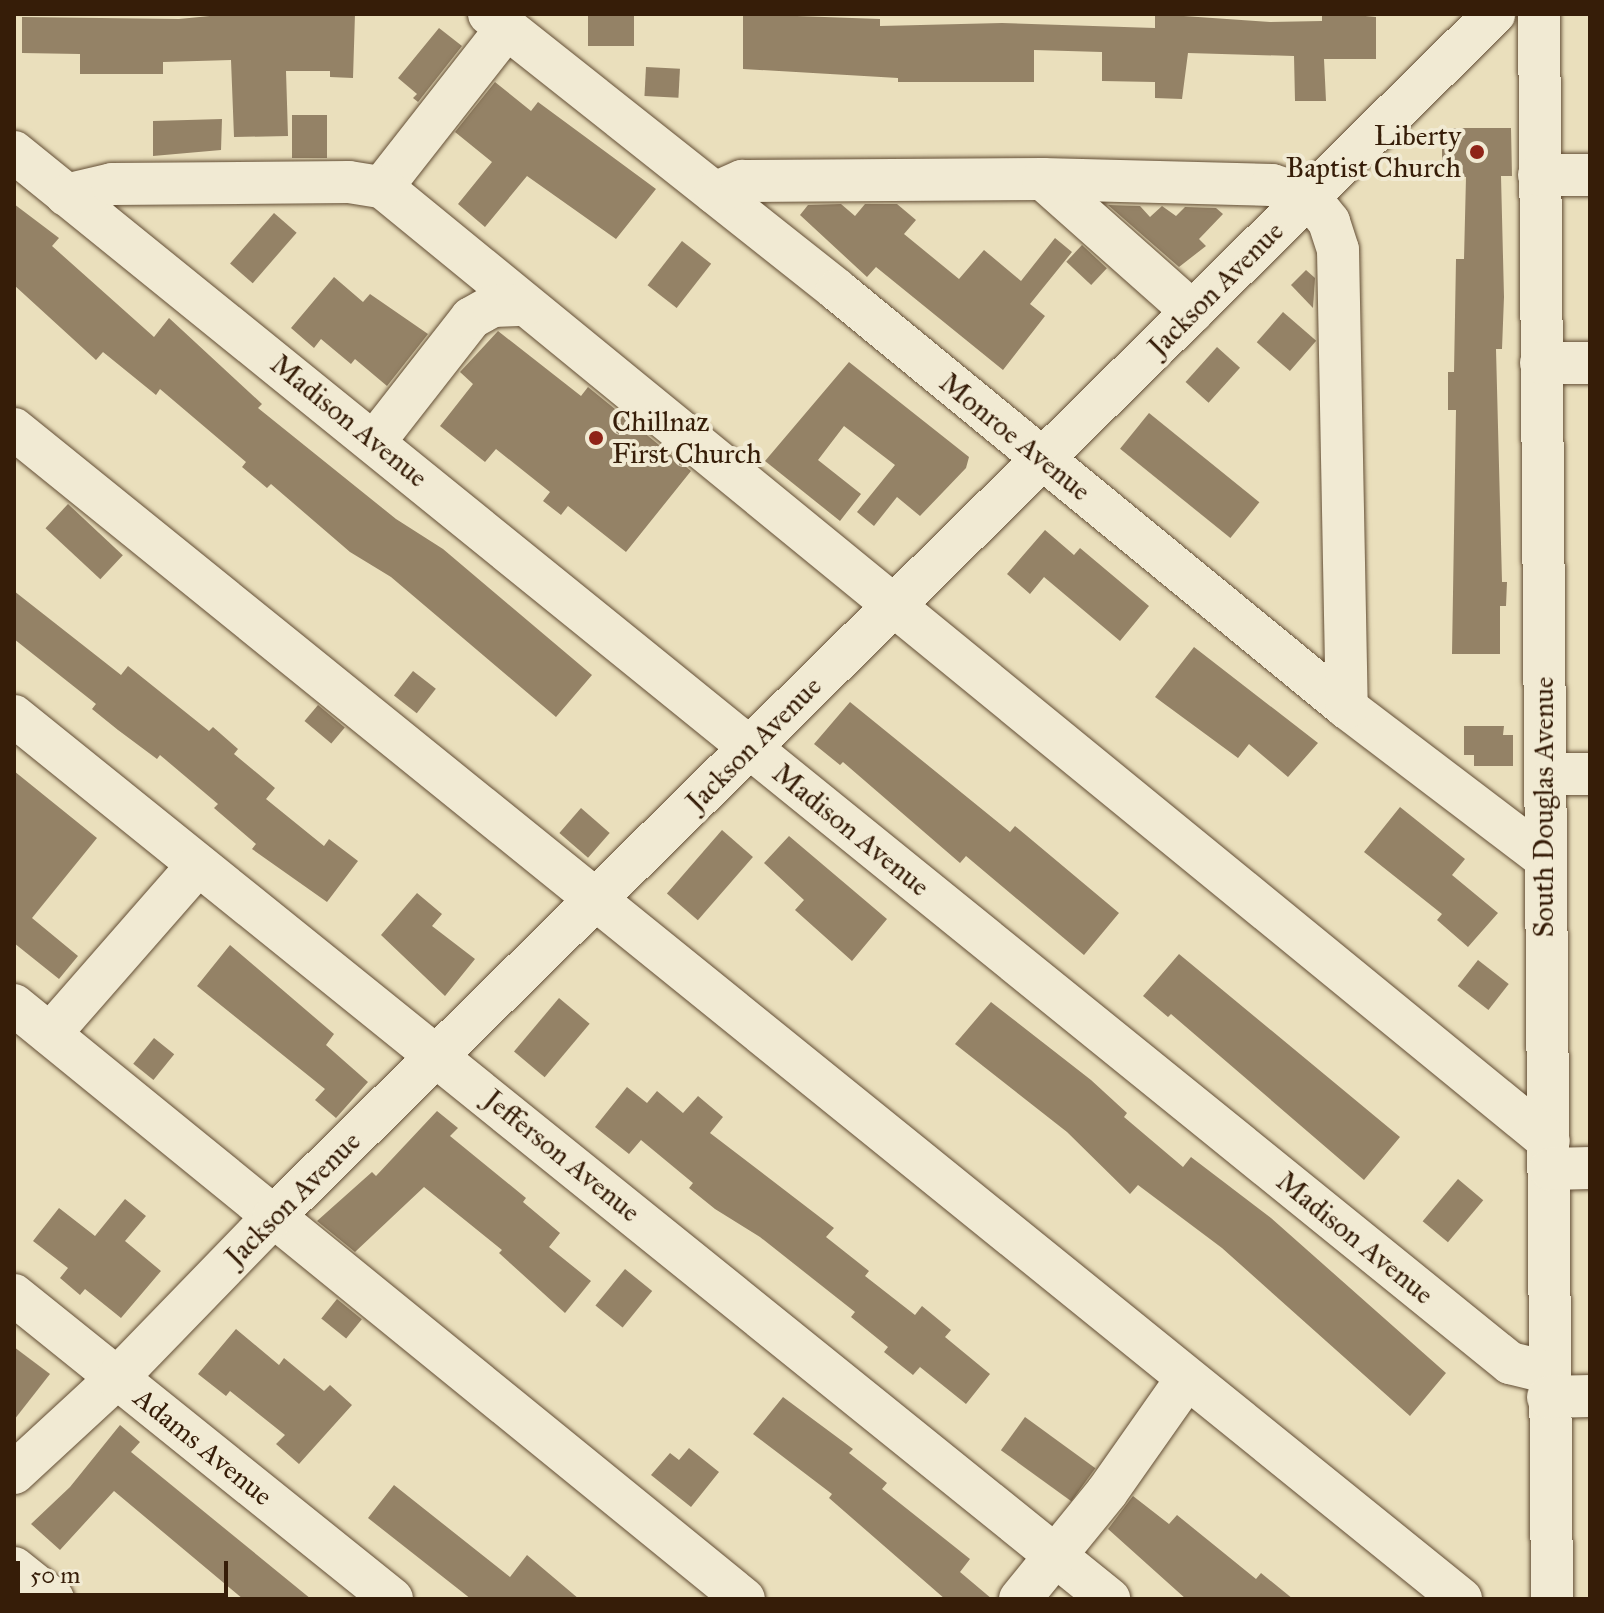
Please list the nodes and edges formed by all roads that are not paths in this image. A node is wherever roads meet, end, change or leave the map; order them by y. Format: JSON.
{"nodes":[{"id":1,"x":1494,"y":14,"type":"edge"},
{"id":2,"x":1539,"y":14,"type":"edge"},
{"id":3,"x":498,"y":22,"type":"edge"},
{"id":4,"x":14,"y":152,"type":"edge"},
{"id":5,"x":1539,"y":175,"type":"junction"},
{"id":6,"x":1590,"y":175,"type":"edge"},
{"id":7,"x":1043,"y":179,"type":"junction"},
{"id":8,"x":382,"y":187,"type":"junction"},
{"id":9,"x":715,"y":193,"type":"junction"},
{"id":10,"x":66,"y":195,"type":"junction"},
{"id":11,"x":1309,"y":197,"type":"junction"},
{"id":12,"x":525,"y":305,"type":"junction"},
{"id":13,"x":1193,"y":312,"type":"junction"},
{"id":14,"x":1541,"y":363,"type":"junction"},
{"id":15,"x":1590,"y":363,"type":"edge"},
{"id":16,"x":14,"y":429,"type":"edge"},
{"id":17,"x":375,"y":441,"type":"junction"},
{"id":18,"x":1044,"y":461,"type":"junction"},
{"id":19,"x":894,"y":604,"type":"junction"},
{"id":20,"x":1347,"y":708,"type":"junction"},
{"id":21,"x":14,"y":716,"type":"edge"},
{"id":22,"x":750,"y":749,"type":"junction"},
{"id":23,"x":1545,"y":774,"type":"junction"},
{"id":24,"x":1590,"y":774,"type":"edge"},
{"id":25,"x":1543,"y":857,"type":"junction"},
{"id":26,"x":196,"y":867,"type":"junction"},
{"id":27,"x":595,"y":901,"type":"junction"},
{"id":28,"x":14,"y":1005,"type":"edge"},
{"id":29,"x":50,"y":1034,"type":"junction"},
{"id":30,"x":437,"y":1055,"type":"junction"},
{"id":31,"x":1563,"y":1159,"type":"edge"},
{"id":32,"x":274,"y":1216,"type":"junction"},
{"id":33,"x":14,"y":1295,"type":"edge"},
{"id":34,"x":117,"y":1378,"type":"junction"},
{"id":35,"x":1185,"y":1381,"type":"junction"},
{"id":36,"x":1548,"y":1384,"type":"junction"},
{"id":37,"x":1590,"y":1396,"type":"edge"},
{"id":38,"x":14,"y":1473,"type":"edge"},
{"id":39,"x":1056,"y":1556,"type":"junction"},
{"id":40,"x":14,"y":1568,"type":"edge"},
{"id":41,"x":53,"y":1599,"type":"edge"},
{"id":42,"x":392,"y":1599,"type":"edge"},
{"id":43,"x":744,"y":1599,"type":"edge"},
{"id":44,"x":1020,"y":1599,"type":"edge"},
{"id":45,"x":1109,"y":1599,"type":"edge"},
{"id":46,"x":1461,"y":1599,"type":"edge"},
{"id":47,"x":1552,"y":1599,"type":"edge"}],
"edges":[{"from":1,"to":11,"type":"street","name":"Jackson Avenue"},
{"from":2,"to":5,"type":"street","name":"South Douglas Avenue"},
{"from":3,"to":8,"type":"street"},
{"from":3,"to":9,"type":"street","name":"Monroe Avenue"},
{"from":4,"to":10,"type":"street","name":"Madison Avenue"},
{"from":5,"to":6,"type":"street"},
{"from":5,"to":14,"type":"street","name":"South Douglas Avenue"},
{"from":7,"to":9,"type":"street"},
{"from":7,"to":11,"type":"street"},
{"from":7,"to":13,"type":"street"},
{"from":8,"to":10,"type":"street"},
{"from":8,"to":12,"type":"street"},
{"from":9,"to":18,"type":"street","name":"Monroe Avenue"},
{"from":10,"to":17,"type":"street","name":"Madison Avenue"},
{"from":11,"to":13,"type":"street","name":"Jackson Avenue"},
{"from":11,"to":20,"type":"street"},
{"from":12,"to":17,"type":"street"},
{"from":12,"to":19,"type":"street"},
{"from":13,"to":18,"type":"street","name":"Jackson Avenue"},
{"from":14,"to":15,"type":"street"},
{"from":14,"to":23,"type":"street","name":"South Douglas Avenue"},
{"from":16,"to":27,"type":"street"},
{"from":17,"to":22,"type":"street","name":"Madison Avenue"},
{"from":18,"to":19,"type":"street","name":"Jackson Avenue"},
{"from":18,"to":20,"type":"street","name":"Monroe Avenue"},
{"from":19,"to":22,"type":"street","name":"Jackson Avenue"},
{"from":19,"to":31,"type":"street"},
{"from":20,"to":25,"type":"street","name":"Monroe Avenue"},
{"from":21,"to":26,"type":"street","name":"Jefferson Avenue"},
{"from":22,"to":27,"type":"street","name":"Jackson Avenue"},
{"from":22,"to":36,"type":"street","name":"Madison Avenue"},
{"from":23,"to":24,"type":"street"},
{"from":23,"to":25,"type":"street","name":"South Douglas Avenue"},
{"from":25,"to":31,"type":"street","name":"South Douglas Avenue"},
{"from":26,"to":29,"type":"street"},
{"from":26,"to":30,"type":"street","name":"Jefferson Avenue"},
{"from":27,"to":30,"type":"street","name":"Jackson Avenue"},
{"from":27,"to":35,"type":"street"},
{"from":28,"to":29,"type":"street"},
{"from":29,"to":32,"type":"street"},
{"from":30,"to":32,"type":"street","name":"Jackson Avenue"},
{"from":30,"to":39,"type":"street","name":"Jefferson Avenue"},
{"from":31,"to":36,"type":"street","name":"South Douglas Avenue"},
{"from":32,"to":34,"type":"street","name":"Jackson Avenue"},
{"from":32,"to":43,"type":"street"},
{"from":33,"to":34,"type":"street","name":"Adams Avenue"},
{"from":34,"to":38,"type":"street","name":"Jackson Avenue"},
{"from":34,"to":42,"type":"street","name":"Adams Avenue"},
{"from":35,"to":39,"type":"street"},
{"from":35,"to":46,"type":"street"},
{"from":36,"to":37,"type":"street","name":"Madison Avenue"},
{"from":36,"to":47,"type":"street","name":"South Douglas Avenue"},
{"from":39,"to":44,"type":"street"},
{"from":39,"to":45,"type":"street","name":"Jefferson Avenue"},
{"from":40,"to":41,"type":"street"}]}
